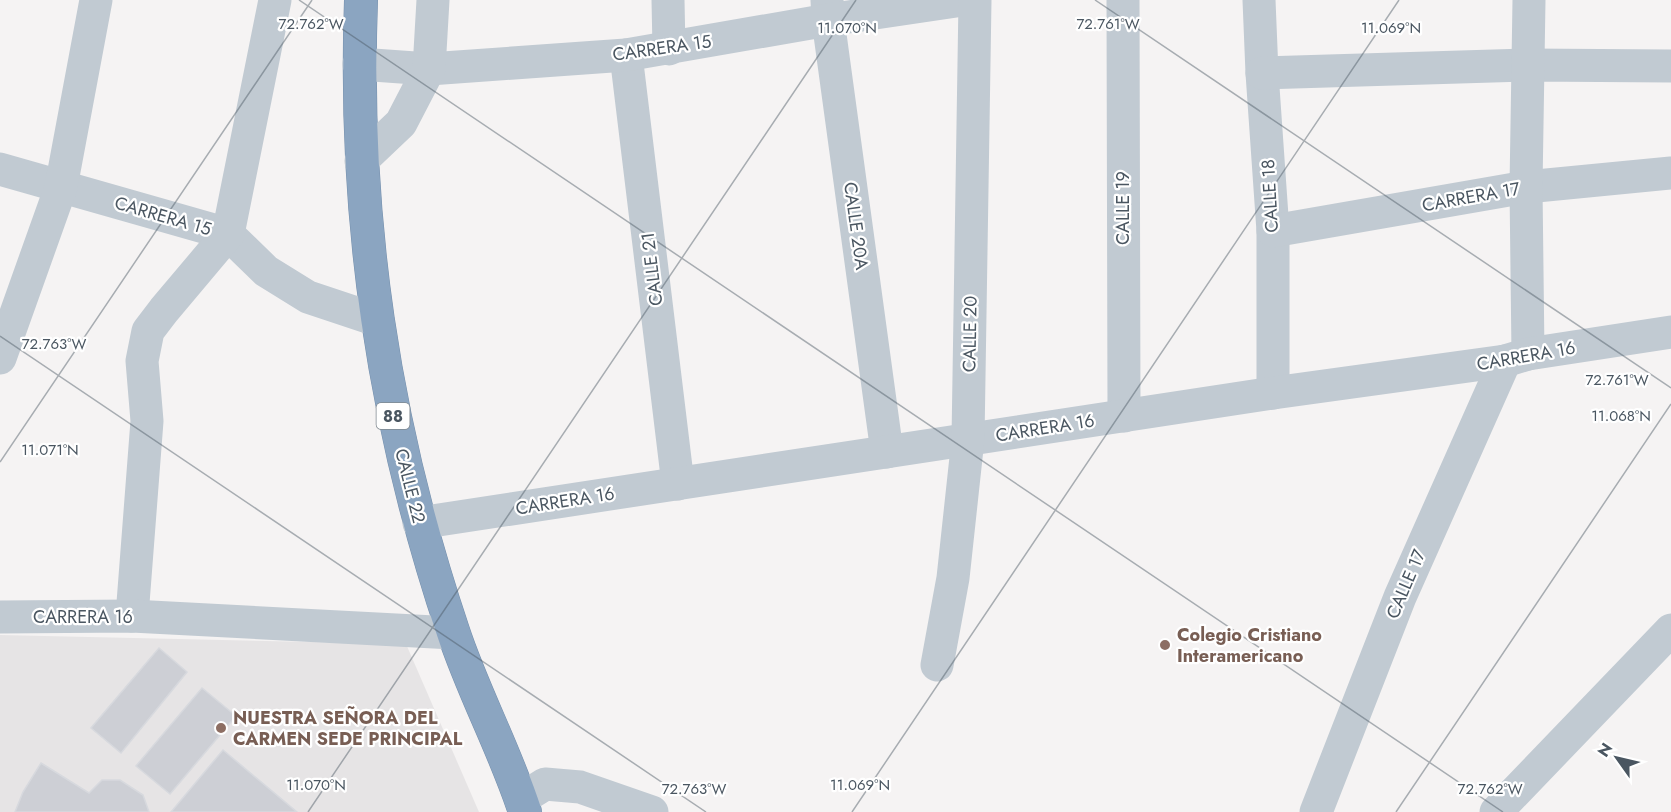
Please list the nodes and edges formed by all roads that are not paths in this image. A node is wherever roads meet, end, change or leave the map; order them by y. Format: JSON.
{"nodes":[{"id":1,"x":96,"y":0,"type":"edge"},
{"id":2,"x":276,"y":0,"type":"edge"},
{"id":3,"x":361,"y":0,"type":"edge"},
{"id":4,"x":433,"y":0,"type":"edge"},
{"id":5,"x":668,"y":0,"type":"edge"},
{"id":6,"x":963,"y":0,"type":"edge"},
{"id":7,"x":975,"y":0,"type":"edge"},
{"id":8,"x":1123,"y":0,"type":"edge"},
{"id":9,"x":1260,"y":0,"type":"edge"},
{"id":10,"x":1529,"y":0,"type":"edge"},
{"id":11,"x":827,"y":10,"type":"edge"},
{"id":12,"x":669,"y":49,"type":"junction"},
{"id":13,"x":626,"y":55,"type":"junction"},
{"id":14,"x":358,"y":64,"type":"junction"},
{"id":15,"x":1528,"y":64,"type":"junction"},
{"id":16,"x":1671,"y":66,"type":"edge"},
{"id":17,"x":429,"y":69,"type":"junction"},
{"id":18,"x":1262,"y":73,"type":"junction"},
{"id":19,"x":361,"y":161,"type":"junction"},
{"id":20,"x":0,"y":169,"type":"edge"},
{"id":21,"x":1671,"y":173,"type":"edge"},
{"id":22,"x":61,"y":187,"type":"junction"},
{"id":23,"x":1526,"y":187,"type":"junction"},
{"id":24,"x":1273,"y":231,"type":"junction"},
{"id":25,"x":228,"y":234,"type":"junction"},
{"id":26,"x":376,"y":320,"type":"junction"},
{"id":27,"x":1671,"y":332,"type":"edge"},
{"id":28,"x":0,"y":357,"type":"edge"},
{"id":29,"x":1516,"y":357,"type":"junction"},
{"id":30,"x":1273,"y":393,"type":"junction"},
{"id":31,"x":1124,"y":416,"type":"junction"},
{"id":32,"x":968,"y":439,"type":"junction"},
{"id":33,"x":887,"y":452,"type":"junction"},
{"id":34,"x":678,"y":484,"type":"junction"},
{"id":35,"x":419,"y":523,"type":"junction"},
{"id":36,"x":132,"y":616,"type":"junction"},
{"id":37,"x":0,"y":617,"type":"edge"},
{"id":38,"x":1671,"y":630,"type":"edge"},
{"id":39,"x":453,"y":633,"type":"junction"},
{"id":40,"x":936,"y":665,"type":"dead end"},
{"id":41,"x":523,"y":805,"type":"edge"},
{"id":42,"x":652,"y":812,"type":"edge"},
{"id":43,"x":1316,"y":812,"type":"edge"},
{"id":44,"x":1496,"y":812,"type":"edge"}],
"edges":[{"from":1,"to":22,"type":"street"},
{"from":2,"to":25,"type":"street"},
{"from":3,"to":14,"type":"highway","name":"CALLE 22","number":"88"},
{"from":4,"to":17,"type":"street"},
{"from":5,"to":12,"type":"street"},
{"from":6,"to":11,"type":"street","name":"CARRERA 15"},
{"from":7,"to":32,"type":"street","name":"CALLE 20"},
{"from":8,"to":31,"type":"street","name":"CALLE 19"},
{"from":9,"to":18,"type":"street","name":"CALLE 18"},
{"from":10,"to":15,"type":"street","name":"CALLE 17"},
{"from":11,"to":12,"type":"street","name":"CARRERA 15"},
{"from":11,"to":33,"type":"street","name":"CALLE 20A"},
{"from":12,"to":13,"type":"street","name":"CARRERA 15"},
{"from":13,"to":17,"type":"street","name":"CARRERA 15"},
{"from":13,"to":34,"type":"street","name":"CALLE 21"},
{"from":14,"to":17,"type":"street","name":"CARRERA 15"},
{"from":14,"to":19,"type":"highway","name":"CALLE 22","number":"88"},
{"from":15,"to":16,"type":"street"},
{"from":15,"to":18,"type":"street"},
{"from":15,"to":23,"type":"street","name":"CALLE 17"},
{"from":17,"to":19,"type":"street"},
{"from":18,"to":24,"type":"street","name":"CALLE 18"},
{"from":19,"to":26,"type":"highway","name":"CALLE 22","number":"88"},
{"from":20,"to":22,"type":"street","name":"CARRERA 15"},
{"from":21,"to":23,"type":"street","name":"CARRERA 17"},
{"from":22,"to":25,"type":"street","name":"CARRERA 15"},
{"from":22,"to":28,"type":"street"},
{"from":23,"to":24,"type":"street","name":"CARRERA 17"},
{"from":23,"to":29,"type":"street","name":"CALLE 17"},
{"from":24,"to":30,"type":"street","name":"CALLE 18"},
{"from":25,"to":26,"type":"street","name":"CARRERA 15"},
{"from":25,"to":36,"type":"street"},
{"from":26,"to":35,"type":"highway","name":"CALLE 22","number":"88"},
{"from":27,"to":29,"type":"street","name":"CARRERA 16"},
{"from":29,"to":30,"type":"street","name":"CARRERA 16"},
{"from":29,"to":43,"type":"street","name":"CALLE 17"},
{"from":30,"to":31,"type":"street","name":"CARRERA 16"},
{"from":31,"to":32,"type":"street","name":"CARRERA 16"},
{"from":32,"to":33,"type":"street","name":"CARRERA 16"},
{"from":32,"to":40,"type":"street","name":"CALLE 20"},
{"from":33,"to":34,"type":"street","name":"CARRERA 16"},
{"from":34,"to":35,"type":"street","name":"CARRERA 16"},
{"from":35,"to":39,"type":"highway","name":"CALLE 22","number":"88"},
{"from":36,"to":37,"type":"street","name":"CARRERA 16"},
{"from":36,"to":39,"type":"street","name":"CARRERA 16"},
{"from":38,"to":44,"type":"street"},
{"from":39,"to":41,"type":"highway","name":"CALLE 22","number":"88"},
{"from":41,"to":42,"type":"street"}]}
